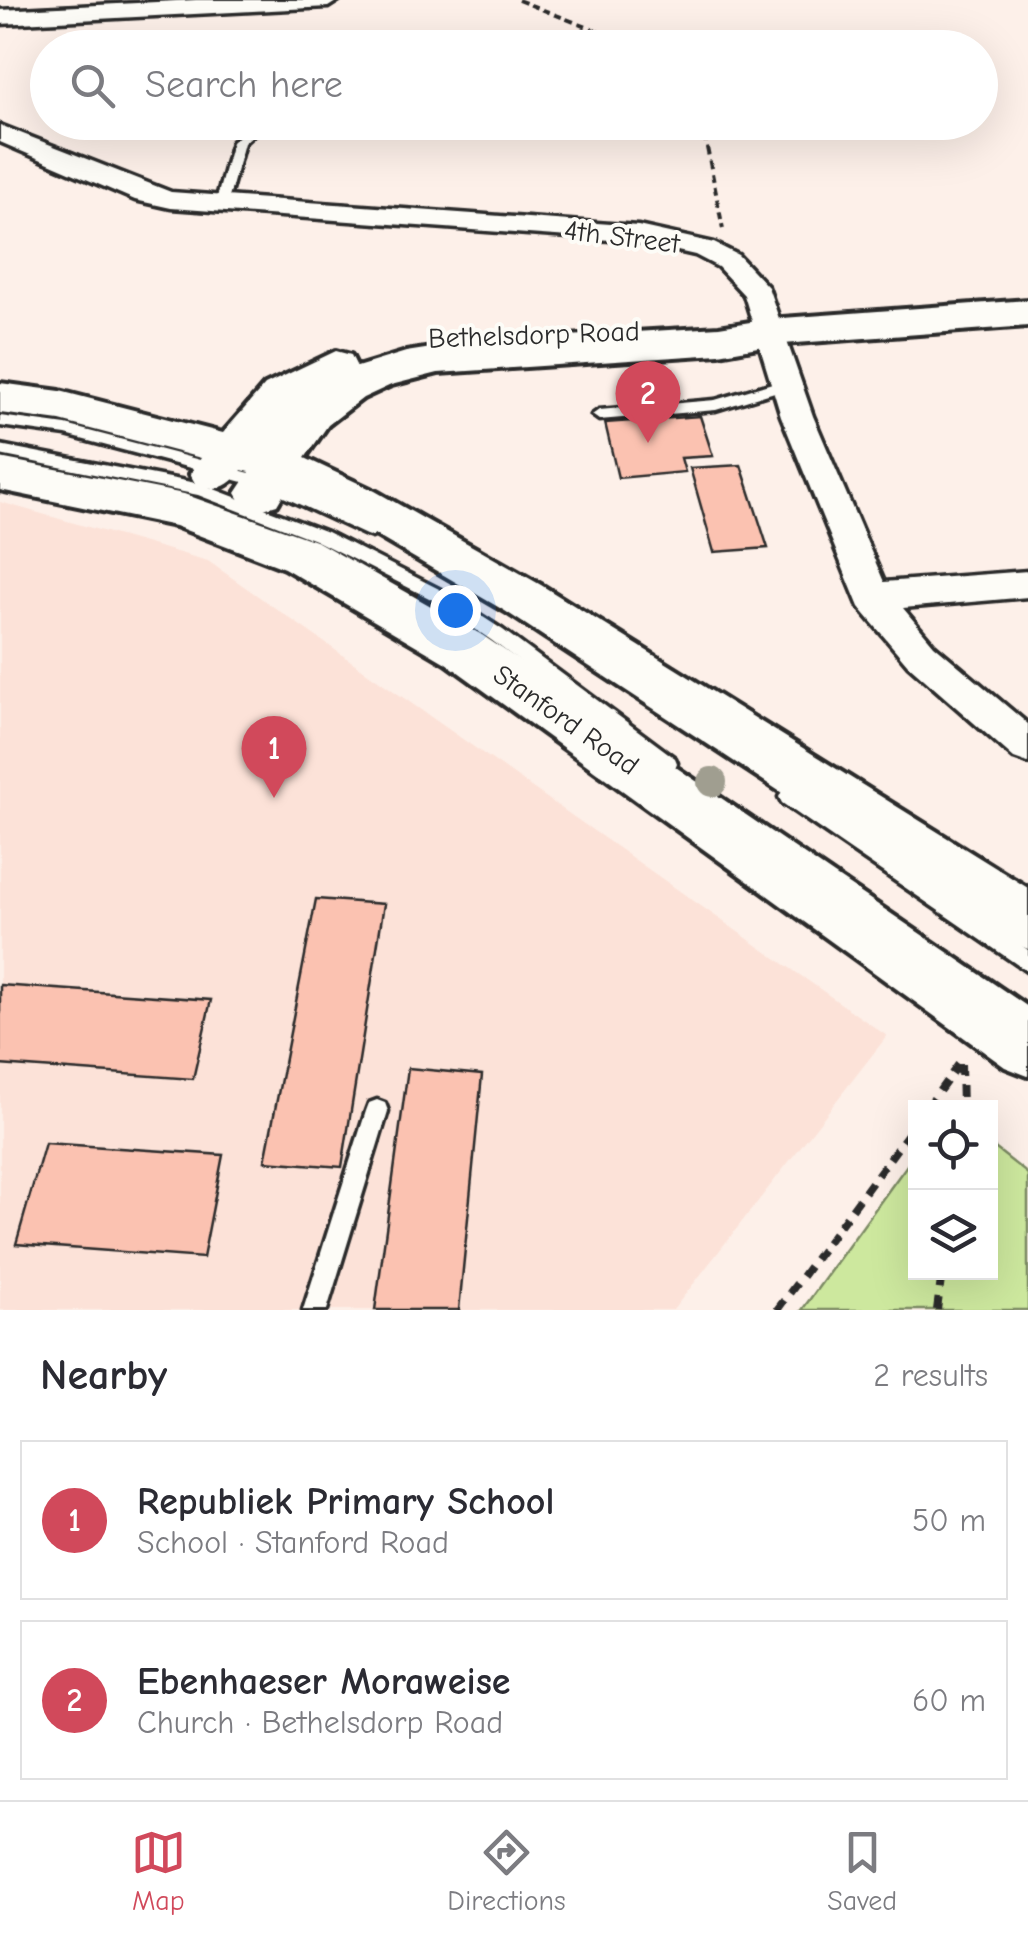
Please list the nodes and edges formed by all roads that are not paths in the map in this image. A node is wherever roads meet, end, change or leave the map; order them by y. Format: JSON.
{"nodes":[{"id":1,"x":328,"y":0,"type":"edge"},
{"id":2,"x":6,"y":11,"type":"edge"},
{"id":3,"x":0,"y":134,"type":"edge"},
{"id":4,"x":240,"y":140,"type":"edge"},
{"id":5,"x":221,"y":205,"type":"junction"},
{"id":6,"x":1028,"y":312,"type":"edge"},
{"id":7,"x":770,"y":332,"type":"junction"},
{"id":8,"x":786,"y":384,"type":"junction"},
{"id":9,"x":281,"y":395,"type":"junction"},
{"id":10,"x":0,"y":398,"type":"edge"},
{"id":11,"x":60,"y":406,"type":"junction"},
{"id":12,"x":599,"y":414,"type":"dead end"},
{"id":13,"x":0,"y":421,"type":"edge"},
{"id":14,"x":0,"y":450,"type":"edge"},
{"id":15,"x":0,"y":474,"type":"edge"},
{"id":16,"x":233,"y":488,"type":"junction"},
{"id":17,"x":1028,"y":584,"type":"edge"},
{"id":18,"x":872,"y":598,"type":"junction"},
{"id":19,"x":671,"y":715,"type":"dead end"},
{"id":20,"x":1028,"y":748,"type":"edge"},
{"id":21,"x":684,"y":775,"type":"dead end"},
{"id":22,"x":770,"y":784,"type":"dead end"},
{"id":23,"x":1028,"y":921,"type":"edge"},
{"id":24,"x":1028,"y":962,"type":"edge"},
{"id":25,"x":994,"y":1042,"type":"edge"},
{"id":26,"x":377,"y":1111,"type":"dead end"},
{"id":27,"x":315,"y":1310,"type":"edge"}],
"edges":[{"from":1,"to":2,"type":"street"},
{"from":3,"to":5,"type":"street","name":"4th Street"},
{"from":4,"to":5,"type":"lane"},
{"from":5,"to":7,"type":"street","name":"4th Street"},
{"from":6,"to":7,"type":"main road","name":"Bethelsdorp Road"},
{"from":7,"to":8,"type":"street","name":"4th Street"},
{"from":7,"to":9,"type":"main road","name":"Bethelsdorp Road"},
{"from":7,"to":16,"type":"main road","name":"Bethelsdorp Road"},
{"from":8,"to":12,"type":"lane"},
{"from":8,"to":18,"type":"street","name":"4th Street"},
{"from":9,"to":11,"type":"main road"},
{"from":9,"to":16,"type":"main road","name":"Bethelsdorp Road"},
{"from":10,"to":11,"type":"main road","name":"Stanford Road"},
{"from":11,"to":16,"type":"main road","name":"Stanford Road"},
{"from":13,"to":16,"type":"lane"},
{"from":14,"to":16,"type":"lane"},
{"from":15,"to":16,"type":"main road","name":"Stanford Road"},
{"from":16,"to":19,"type":"lane"},
{"from":16,"to":21,"type":"lane"},
{"from":16,"to":23,"type":"main road","name":"Stanford Road"},
{"from":16,"to":25,"type":"main road","name":"Stanford Road"},
{"from":17,"to":18,"type":"street"},
{"from":18,"to":20,"type":"street","name":"4th Street"},
{"from":22,"to":24,"type":"lane"},
{"from":26,"to":27,"type":"lane"}]}
